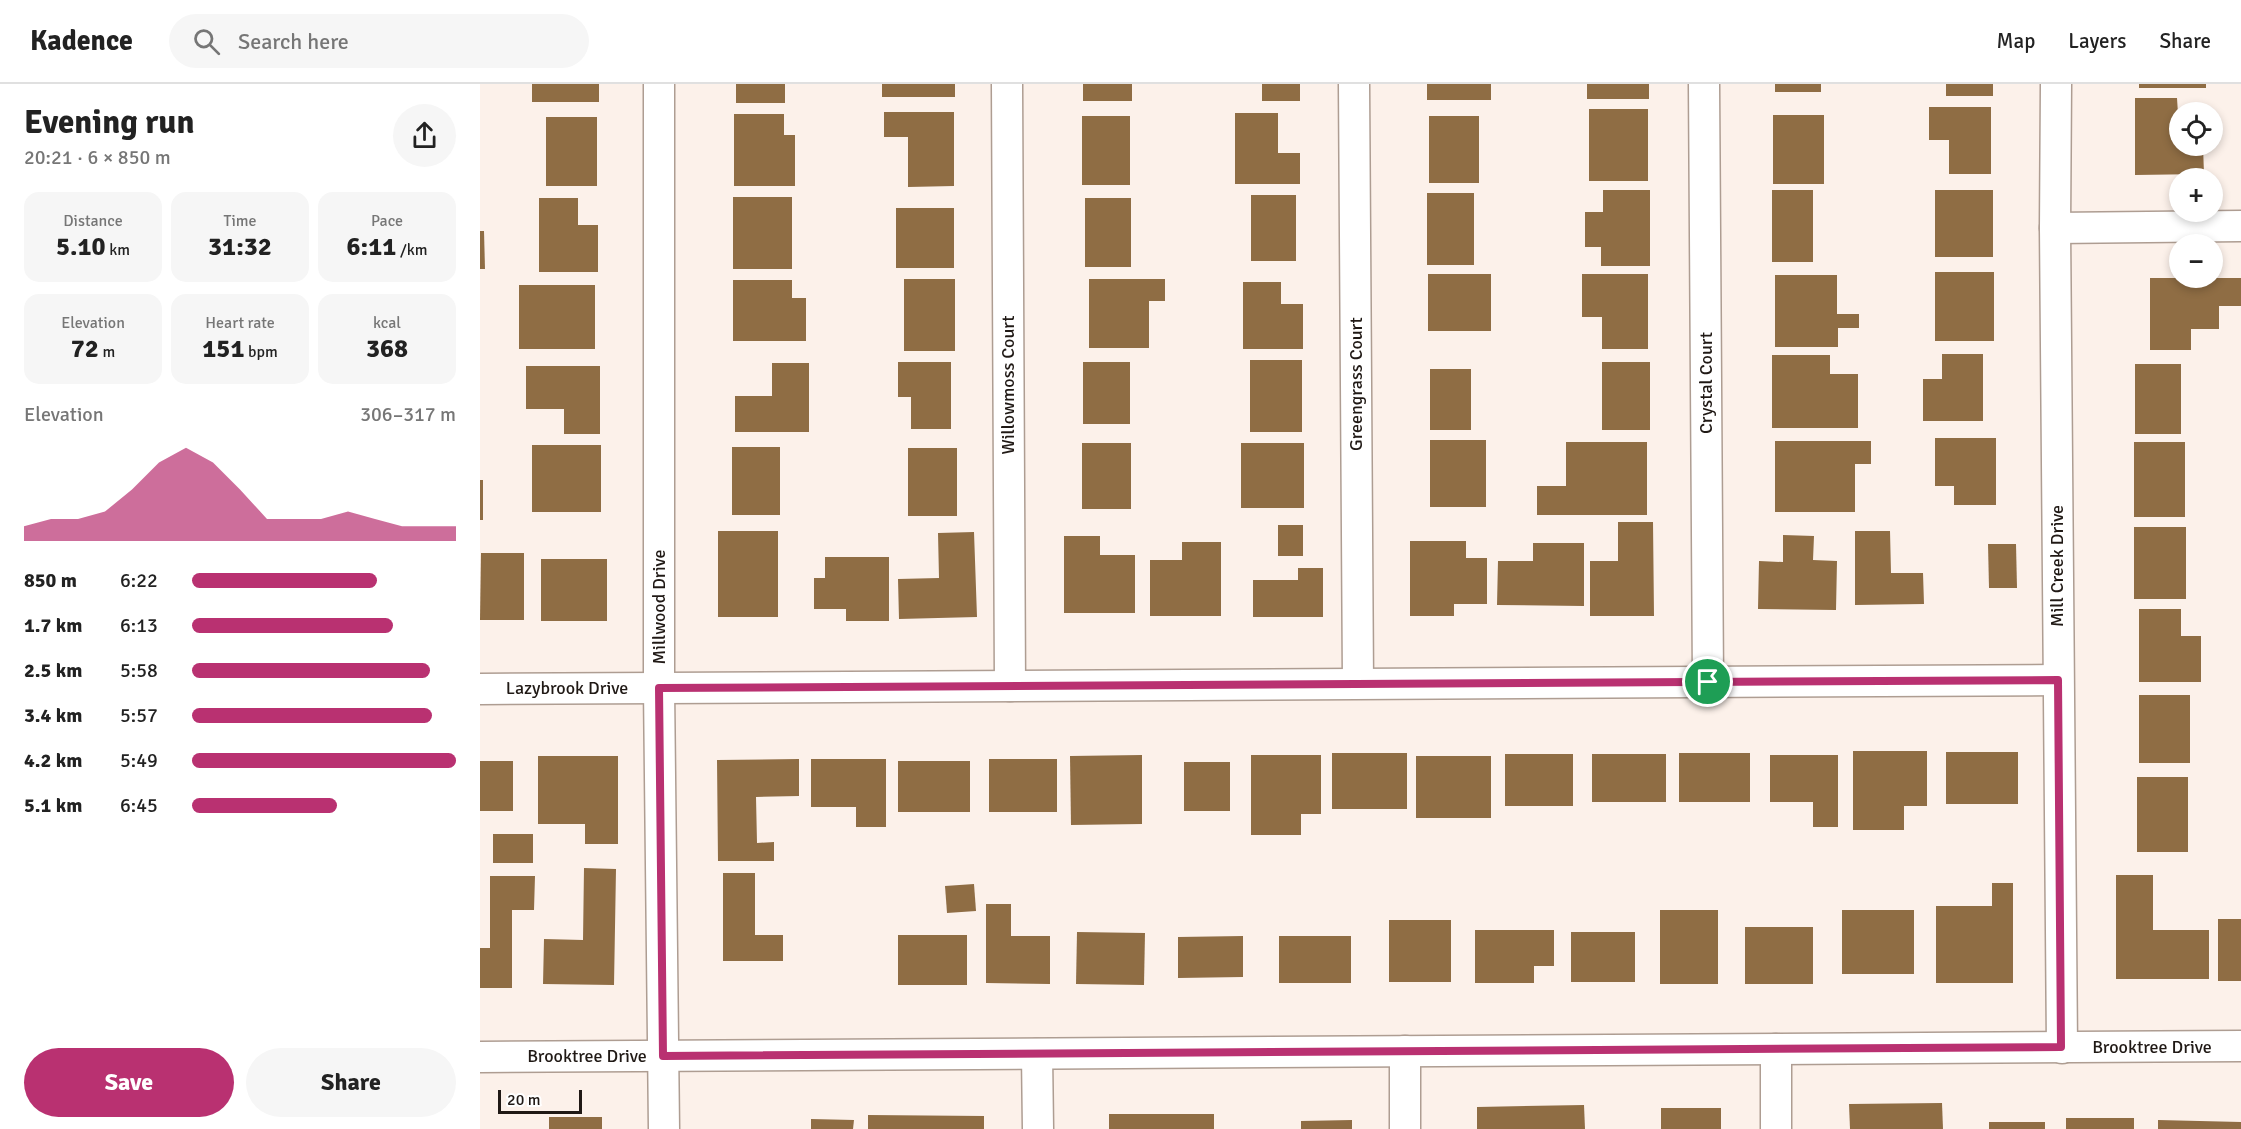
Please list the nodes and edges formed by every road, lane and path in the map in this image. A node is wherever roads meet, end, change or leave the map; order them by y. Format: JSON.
{"nodes":[{"id":1,"x":658,"y":84,"type":"edge"},
{"id":2,"x":1007,"y":84,"type":"edge"},
{"id":3,"x":1354,"y":84,"type":"edge"},
{"id":4,"x":1704,"y":84,"type":"edge"},
{"id":5,"x":2056,"y":84,"type":"edge"},
{"id":6,"x":2241,"y":226,"type":"edge"},
{"id":7,"x":2055,"y":228,"type":"junction"},
{"id":8,"x":2058,"y":680,"type":"junction"},
{"id":9,"x":1708,"y":682,"type":"junction"},
{"id":10,"x":1358,"y":683,"type":"junction"},
{"id":11,"x":1010,"y":686,"type":"junction"},
{"id":12,"x":480,"y":688,"type":"edge"},
{"id":13,"x":659,"y":688,"type":"junction"},
{"id":14,"x":2241,"y":1046,"type":"edge"},
{"id":15,"x":2061,"y":1047,"type":"junction"},
{"id":16,"x":1776,"y":1049,"type":"junction"},
{"id":17,"x":1405,"y":1051,"type":"junction"},
{"id":18,"x":1037,"y":1053,"type":"junction"},
{"id":19,"x":663,"y":1056,"type":"junction"},
{"id":20,"x":480,"y":1057,"type":"edge"},
{"id":21,"x":664,"y":1129,"type":"edge"},
{"id":22,"x":1038,"y":1129,"type":"edge"},
{"id":23,"x":1405,"y":1129,"type":"edge"},
{"id":24,"x":1776,"y":1129,"type":"edge"}],
"edges":[{"from":1,"to":13,"type":"street","name":"Millwood Drive"},
{"from":2,"to":11,"type":"street","name":"Willowmoss Court"},
{"from":3,"to":10,"type":"street","name":"Greengrass Court"},
{"from":4,"to":9,"type":"street","name":"Crystal Court"},
{"from":5,"to":7,"type":"street","name":"Mill Creek Drive"},
{"from":6,"to":7,"type":"street"},
{"from":7,"to":8,"type":"street","name":"Mill Creek Drive"},
{"from":8,"to":9,"type":"street","name":"Lazybrook Drive"},
{"from":8,"to":15,"type":"street","name":"Mill Creek Drive"},
{"from":9,"to":10,"type":"street","name":"Lazybrook Drive"},
{"from":10,"to":11,"type":"street","name":"Lazybrook Drive"},
{"from":11,"to":13,"type":"street","name":"Lazybrook Drive"},
{"from":12,"to":13,"type":"street","name":"Lazybrook Drive"},
{"from":13,"to":19,"type":"street","name":"Millwood Drive"},
{"from":14,"to":15,"type":"street","name":"Brooktree Drive"},
{"from":15,"to":16,"type":"street","name":"Brooktree Drive"},
{"from":16,"to":17,"type":"street","name":"Brooktree Drive"},
{"from":16,"to":24,"type":"street"},
{"from":17,"to":18,"type":"street","name":"Brooktree Drive"},
{"from":17,"to":23,"type":"street"},
{"from":18,"to":19,"type":"street","name":"Brooktree Drive"},
{"from":18,"to":22,"type":"street"},
{"from":19,"to":20,"type":"street","name":"Brooktree Drive"},
{"from":19,"to":21,"type":"street","name":"Millwood Drive"}]}
